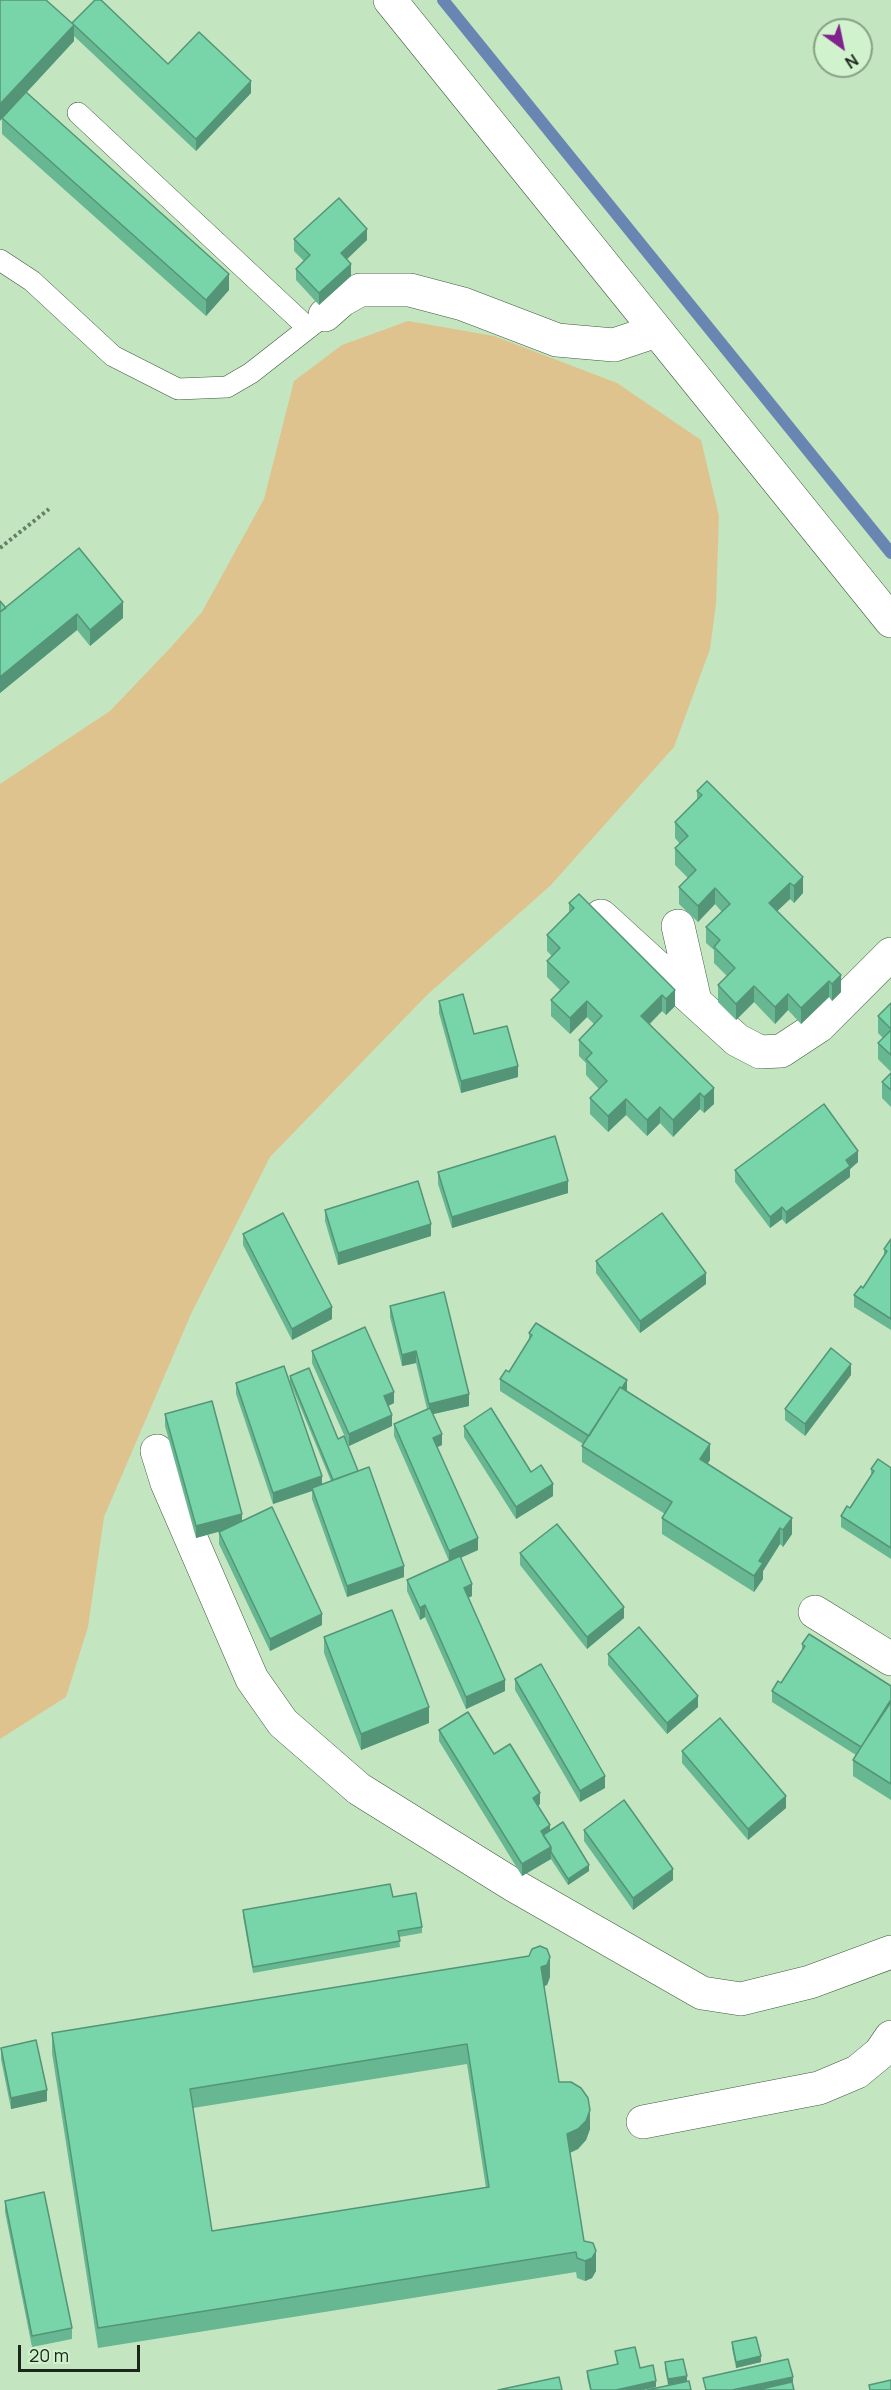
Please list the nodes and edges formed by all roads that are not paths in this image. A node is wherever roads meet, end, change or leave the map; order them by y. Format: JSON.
{"nodes":[{"id":1,"x":390,"y":0,"type":"edge"},
{"id":2,"x":78,"y":113,"type":"dead end"},
{"id":3,"x":2,"y":264,"type":"edge"},
{"id":4,"x":317,"y":322,"type":"junction"},
{"id":5,"x":656,"y":331,"type":"junction"},
{"id":6,"x":891,"y":621,"type":"edge"},
{"id":7,"x":601,"y":916,"type":"edge"},
{"id":8,"x":678,"y":926,"type":"dead end"},
{"id":9,"x":891,"y":954,"type":"edge"},
{"id":10,"x":694,"y":1000,"type":"junction"},
{"id":11,"x":157,"y":1451,"type":"dead end"},
{"id":12,"x":815,"y":1612,"type":"dead end"},
{"id":13,"x":891,"y":1659,"type":"edge"},
{"id":14,"x":891,"y":1952,"type":"edge"},
{"id":15,"x":891,"y":2037,"type":"edge"},
{"id":16,"x":643,"y":2122,"type":"dead end"}],
"edges":[{"from":1,"to":5,"type":"street"},
{"from":2,"to":4,"type":"lane"},
{"from":3,"to":4,"type":"lane"},
{"from":4,"to":5,"type":"street"},
{"from":5,"to":6,"type":"street"},
{"from":7,"to":10,"type":"street"},
{"from":8,"to":10,"type":"street"},
{"from":9,"to":10,"type":"street"},
{"from":11,"to":14,"type":"street"},
{"from":12,"to":13,"type":"street"},
{"from":15,"to":16,"type":"street"}]}
